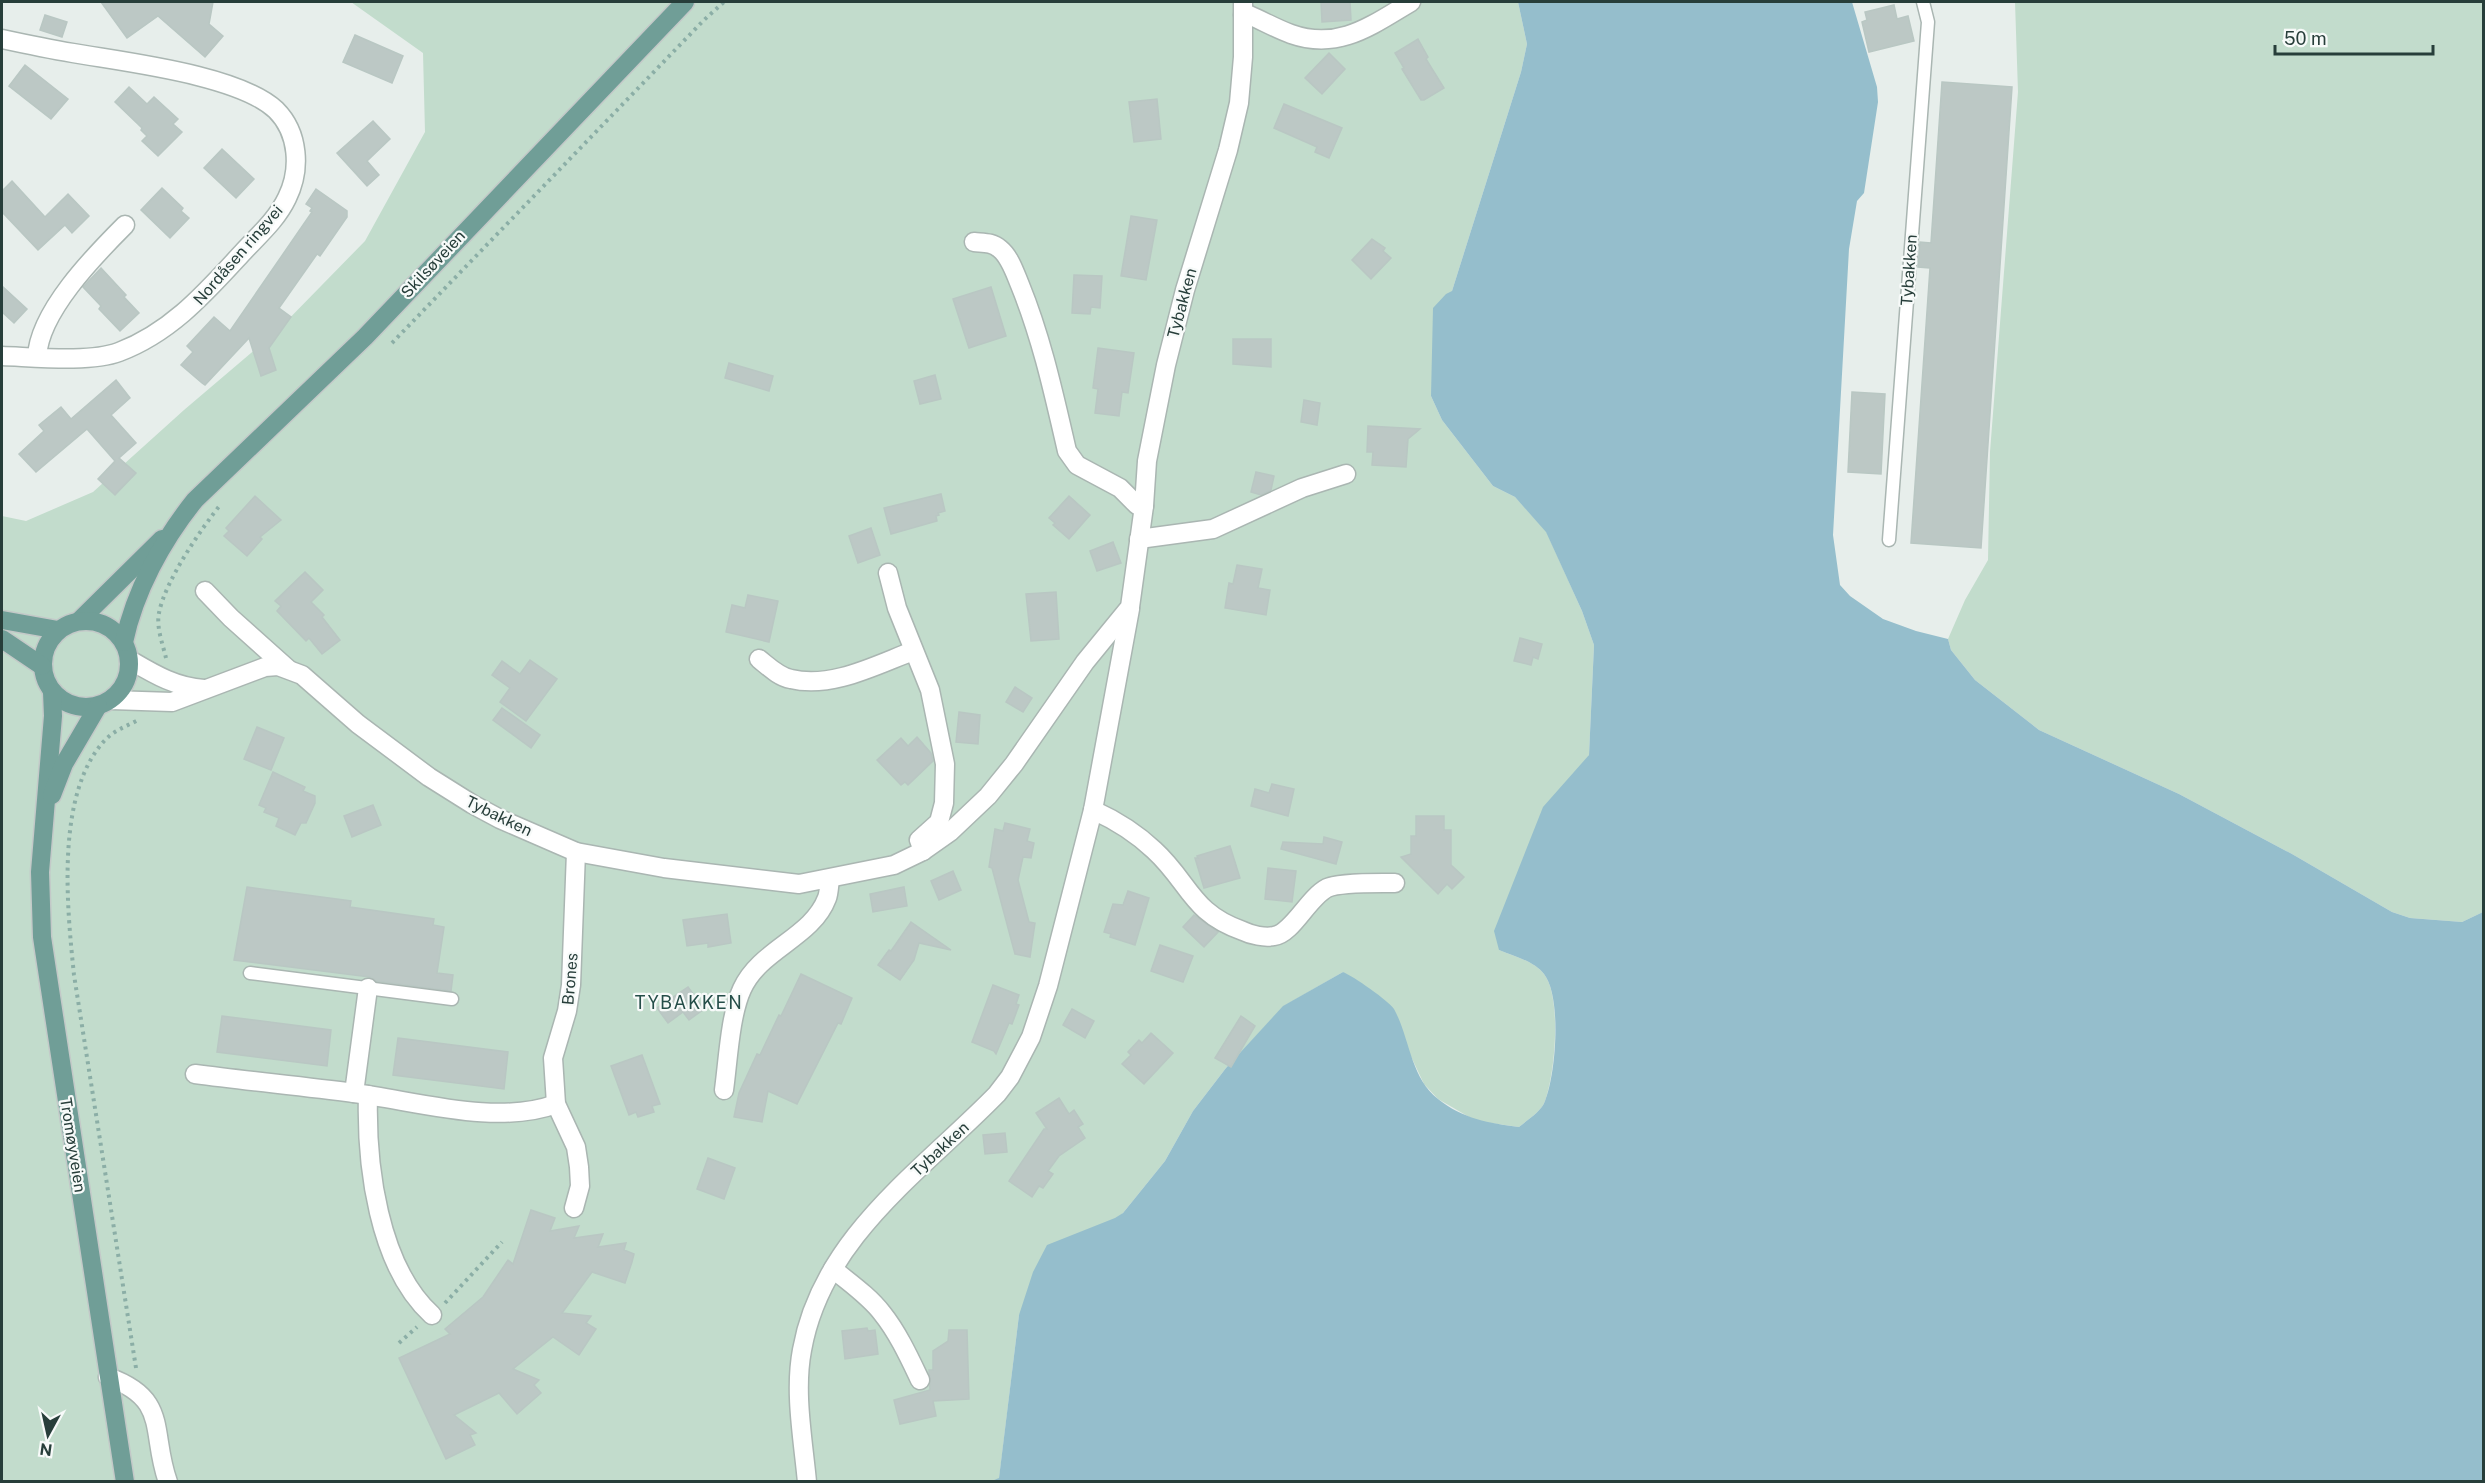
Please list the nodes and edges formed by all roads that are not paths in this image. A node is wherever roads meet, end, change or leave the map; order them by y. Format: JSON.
{"nodes":[{"id":1,"x":685,"y":2,"type":"edge"},
{"id":2,"x":1411,"y":2,"type":"edge"},
{"id":3,"x":1923,"y":2,"type":"edge"},
{"id":4,"x":1243,"y":8,"type":"edge"},
{"id":5,"x":2,"y":39,"type":"edge"},
{"id":6,"x":125,"y":225,"type":"dead end"},
{"id":7,"x":974,"y":242,"type":"dead end"},
{"id":8,"x":2,"y":356,"type":"edge"},
{"id":9,"x":36,"y":357,"type":"junction"},
{"id":10,"x":1346,"y":474,"type":"dead end"},
{"id":11,"x":1144,"y":506,"type":"junction"},
{"id":12,"x":178,"y":522,"type":"junction"},
{"id":13,"x":1140,"y":539,"type":"junction"},
{"id":14,"x":1889,"y":540,"type":"dead end"},
{"id":15,"x":888,"y":573,"type":"dead end"},
{"id":16,"x":205,"y":591,"type":"dead end"},
{"id":17,"x":1130,"y":608,"type":"junction"},
{"id":18,"x":2,"y":620,"type":"edge"},
{"id":19,"x":80,"y":621,"type":"junction"},
{"id":20,"x":58,"y":630,"type":"junction"},
{"id":21,"x":2,"y":639,"type":"edge"},
{"id":22,"x":124,"y":642,"type":"junction"},
{"id":23,"x":913,"y":651,"type":"junction"},
{"id":24,"x":759,"y":659,"type":"dead end"},
{"id":25,"x":130,"y":660,"type":"junction"},
{"id":26,"x":42,"y":666,"type":"junction"},
{"id":27,"x":288,"y":669,"type":"junction"},
{"id":28,"x":208,"y":689,"type":"junction"},
{"id":29,"x":52,"y":692,"type":"junction"},
{"id":30,"x":105,"y":703,"type":"junction"},
{"id":31,"x":46,"y":808,"type":"junction"},
{"id":32,"x":1093,"y":810,"type":"junction"},
{"id":33,"x":924,"y":851,"type":"junction"},
{"id":34,"x":576,"y":852,"type":"junction"},
{"id":35,"x":830,"y":879,"type":"junction"},
{"id":36,"x":1395,"y":883,"type":"dead end"},
{"id":37,"x":250,"y":973,"type":"dead end"},
{"id":38,"x":368,"y":988,"type":"junction"},
{"id":39,"x":452,"y":999,"type":"dead end"},
{"id":40,"x":195,"y":1074,"type":"dead end"},
{"id":41,"x":724,"y":1090,"type":"dead end"},
{"id":42,"x":361,"y":1094,"type":"junction"},
{"id":43,"x":556,"y":1104,"type":"junction"},
{"id":44,"x":574,"y":1208,"type":"dead end"},
{"id":45,"x":833,"y":1269,"type":"junction"},
{"id":46,"x":432,"y":1315,"type":"road end"},
{"id":47,"x":108,"y":1377,"type":"junction"},
{"id":48,"x":920,"y":1380,"type":"dead end"},
{"id":49,"x":125,"y":1482,"type":"edge"},
{"id":50,"x":168,"y":1482,"type":"edge"},
{"id":51,"x":807,"y":1482,"type":"edge"}],
"edges":[{"from":1,"to":12,"type":"main road","name":"Skilsøveien"},
{"from":2,"to":4,"type":"street"},
{"from":3,"to":14,"type":"lane","name":"Tybakken"},
{"from":4,"to":11,"type":"street","name":"Tybakken"},
{"from":5,"to":9,"type":"street","name":"Nordåsen ringvei"},
{"from":6,"to":9,"type":"street"},
{"from":7,"to":11,"type":"street"},
{"from":8,"to":9,"type":"street","name":"Nordåsen ringvei"},
{"from":10,"to":13,"type":"street"},
{"from":11,"to":13,"type":"street","name":"Tybakken"},
{"from":12,"to":19,"type":"main road","name":"Skilsøveien"},
{"from":12,"to":22,"type":"main road","name":"Skilsøveien"},
{"from":13,"to":17,"type":"street","name":"Tybakken"},
{"from":15,"to":23,"type":"street"},
{"from":16,"to":27,"type":"street","name":"Tybakken"},
{"from":17,"to":32,"type":"street","name":"Tybakken"},
{"from":17,"to":33,"type":"street","name":"Tybakken"},
{"from":18,"to":20,"type":"main road"},
{"from":19,"to":20,"type":"main road"},
{"from":19,"to":22,"type":"main road"},
{"from":20,"to":26,"type":"main road"},
{"from":21,"to":26,"type":"main road"},
{"from":22,"to":25,"type":"main road"},
{"from":23,"to":24,"type":"street"},
{"from":23,"to":33,"type":"street"},
{"from":25,"to":28,"type":"street"},
{"from":25,"to":30,"type":"main road"},
{"from":26,"to":29,"type":"main road"},
{"from":27,"to":28,"type":"street"},
{"from":27,"to":34,"type":"street","name":"Tybakken"},
{"from":28,"to":30,"type":"street"},
{"from":29,"to":30,"type":"main road"},
{"from":29,"to":31,"type":"main road","name":"Tromøyveien"},
{"from":30,"to":31,"type":"main road","name":"Tromøyveien"},
{"from":31,"to":47,"type":"main road","name":"Tromøyveien"},
{"from":32,"to":36,"type":"street"},
{"from":32,"to":45,"type":"street","name":"Tybakken"},
{"from":33,"to":35,"type":"street","name":"Tybakken"},
{"from":34,"to":35,"type":"street","name":"Tybakken"},
{"from":34,"to":43,"type":"street","name":"Brones"},
{"from":35,"to":41,"type":"street"},
{"from":37,"to":38,"type":"lane"},
{"from":38,"to":39,"type":"lane"},
{"from":38,"to":42,"type":"street"},
{"from":40,"to":42,"type":"street"},
{"from":42,"to":43,"type":"street"},
{"from":42,"to":46,"type":"street"},
{"from":43,"to":44,"type":"street","name":"Brones"},
{"from":45,"to":48,"type":"street"},
{"from":45,"to":51,"type":"street","name":"Tybakken"},
{"from":47,"to":49,"type":"main road","name":"Tromøyveien"},
{"from":47,"to":50,"type":"street"}]}
